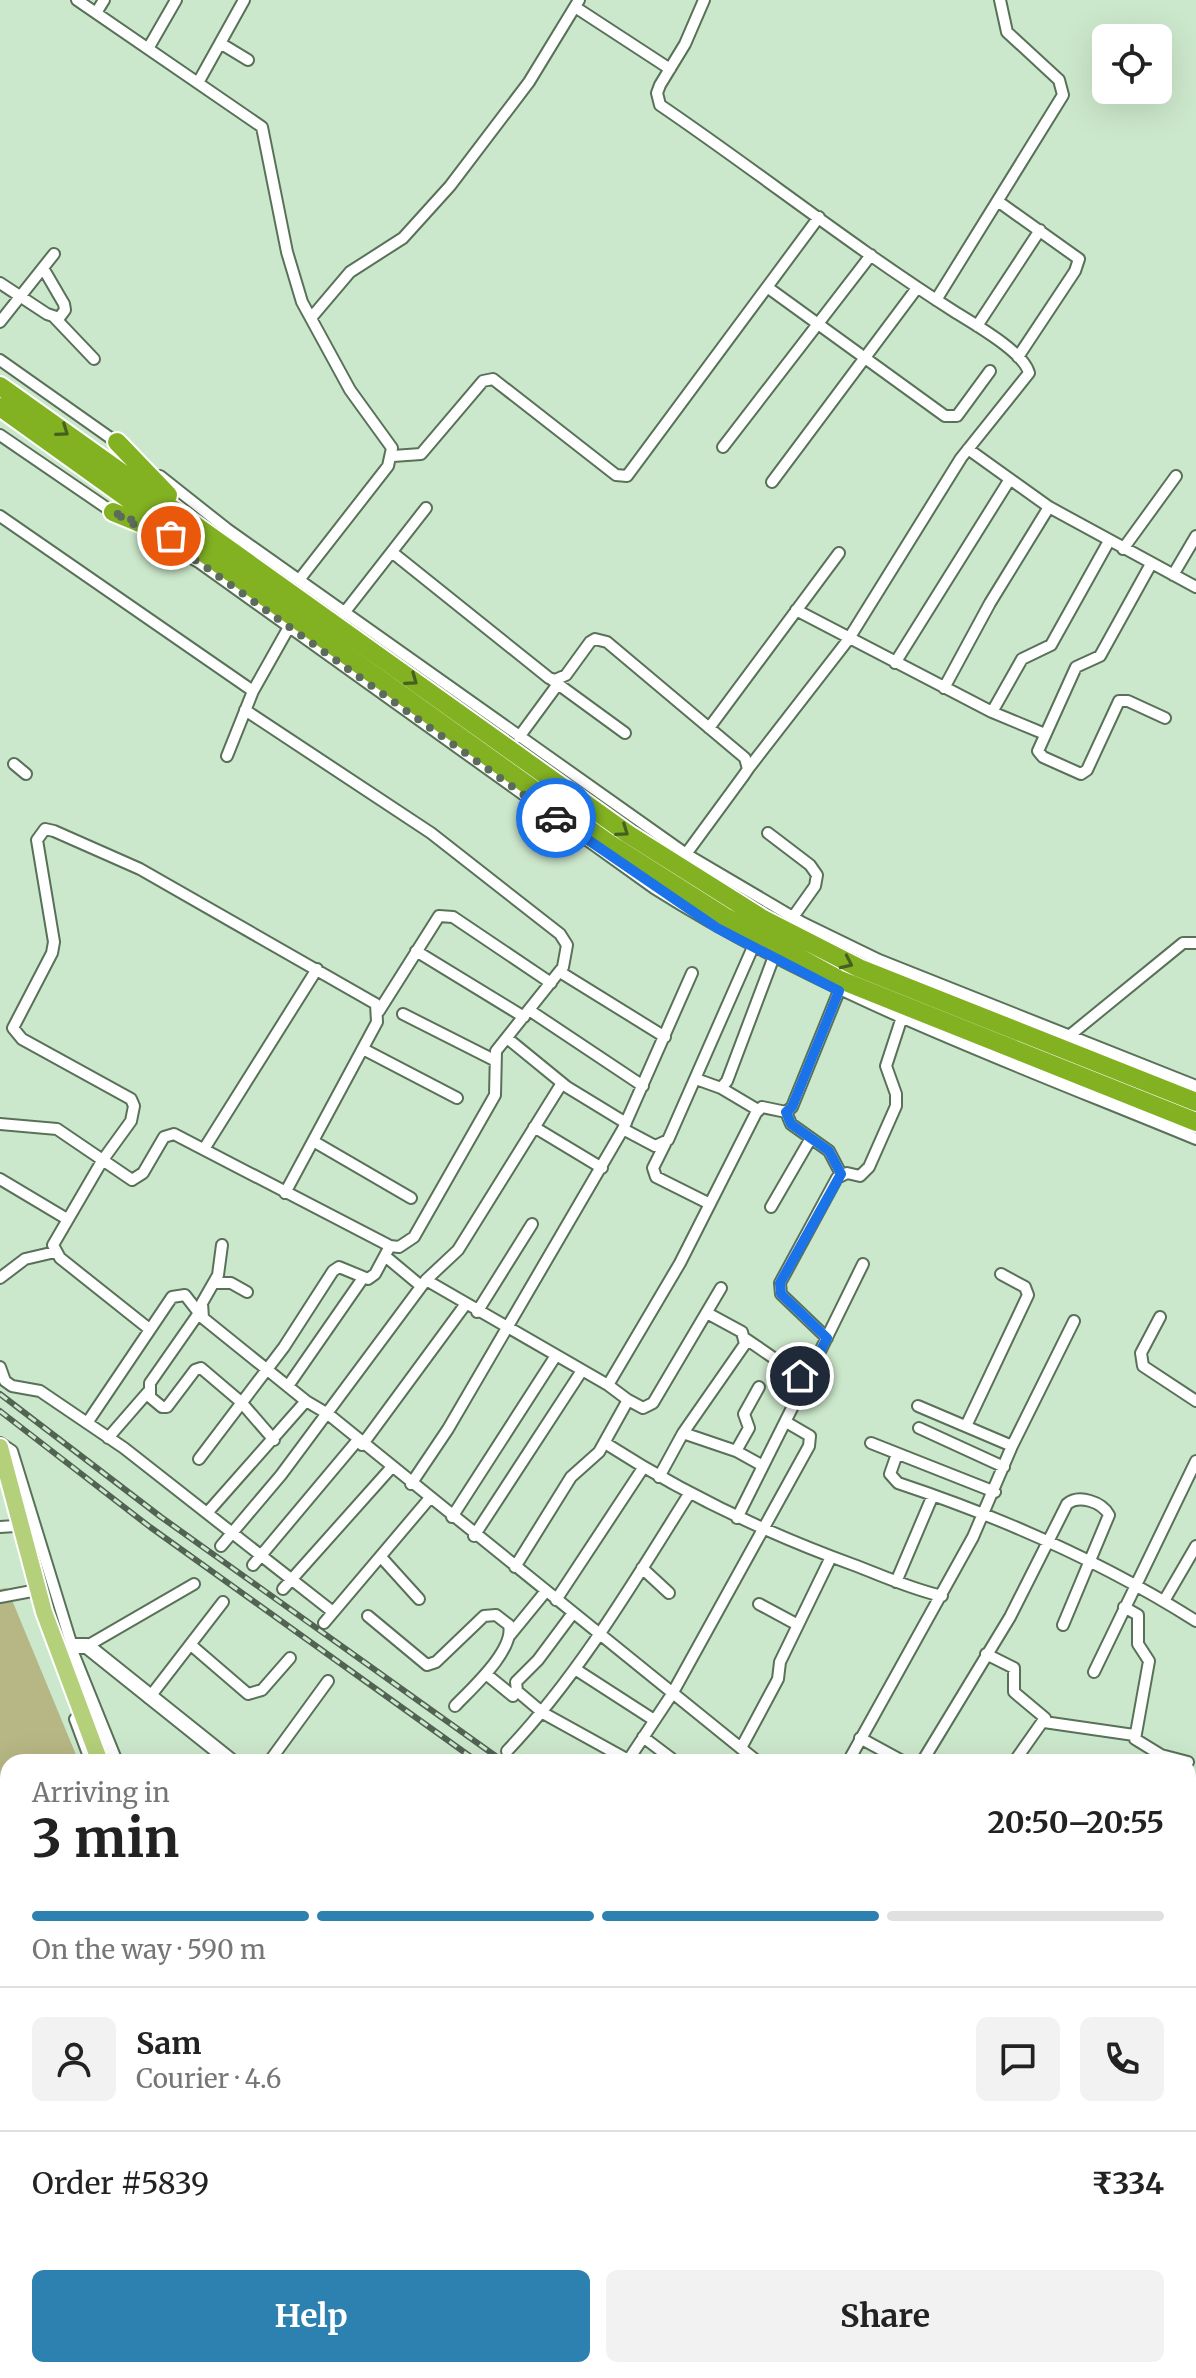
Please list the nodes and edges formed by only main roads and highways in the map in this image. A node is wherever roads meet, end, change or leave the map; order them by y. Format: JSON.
{"nodes":[{"id":1,"x":0,"y":386,"type":"edge"},
{"id":2,"x":0,"y":407,"type":"edge"},
{"id":3,"x":117,"y":442,"type":"road end"},
{"id":4,"x":113,"y":512,"type":"road end"},
{"id":5,"x":197,"y":524,"type":"junction"},
{"id":6,"x":200,"y":548,"type":"junction"},
{"id":7,"x":1196,"y":1102,"type":"edge"},
{"id":8,"x":1196,"y":1122,"type":"edge"},
{"id":9,"x":0,"y":1445,"type":"edge"},
{"id":10,"x":97,"y":1754,"type":"edge"}],
"edges":[{"from":1,"to":5,"type":"highway","one_way":true},
{"from":2,"to":6,"type":"highway"},
{"from":3,"to":5,"type":"highway"},
{"from":4,"to":6,"type":"highway"},
{"from":5,"to":7,"type":"highway","one_way":true},
{"from":6,"to":8,"type":"highway"},
{"from":9,"to":10,"type":"main road"}]}
